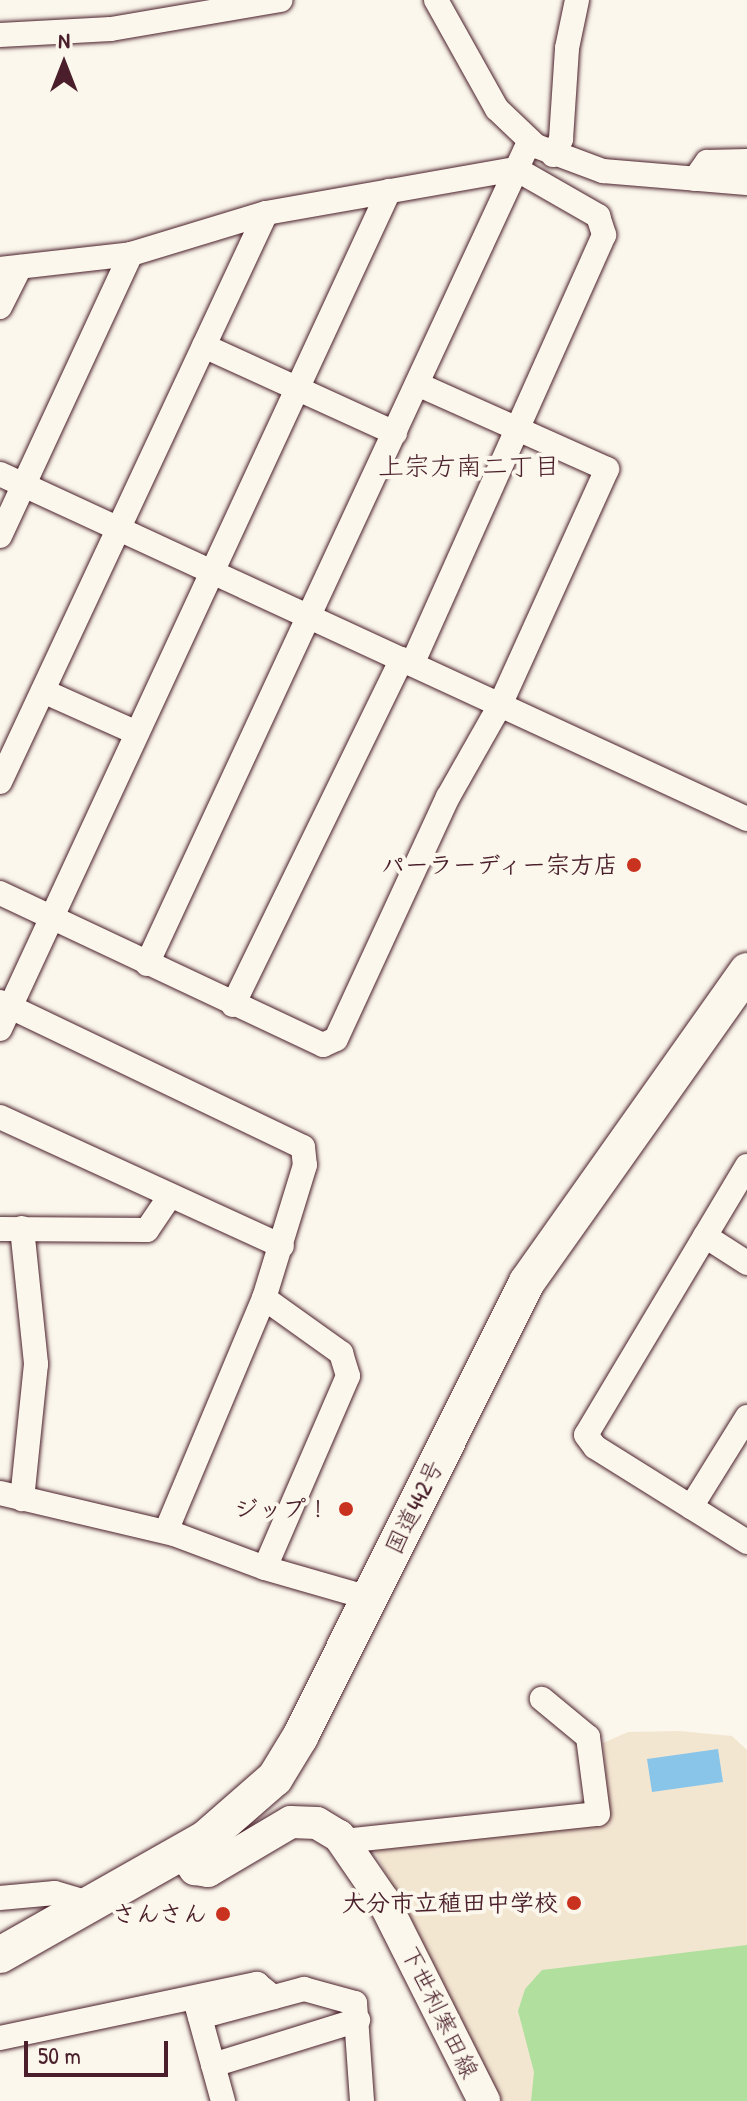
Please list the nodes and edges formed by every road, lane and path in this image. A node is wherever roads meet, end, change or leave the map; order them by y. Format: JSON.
{"nodes":[{"id":1,"x":281,"y":0,"type":"edge"},
{"id":2,"x":436,"y":0,"type":"edge"},
{"id":3,"x":577,"y":0,"type":"edge"},
{"id":4,"x":0,"y":35,"type":"edge"},
{"id":5,"x":529,"y":142,"type":"junction"},
{"id":6,"x":553,"y":155,"type":"junction"},
{"id":7,"x":747,"y":161,"type":"edge"},
{"id":8,"x":516,"y":169,"type":"junction"},
{"id":9,"x":695,"y":179,"type":"junction"},
{"id":10,"x":747,"y":183,"type":"edge"},
{"id":11,"x":389,"y":191,"type":"junction"},
{"id":12,"x":266,"y":213,"type":"junction"},
{"id":13,"x":131,"y":254,"type":"junction"},
{"id":14,"x":10,"y":268,"type":"edge"},
{"id":15,"x":0,"y":307,"type":"edge"},
{"id":16,"x":204,"y":346,"type":"junction"},
{"id":17,"x":417,"y":384,"type":"junction"},
{"id":18,"x":297,"y":389,"type":"junction"},
{"id":19,"x":517,"y":429,"type":"junction"},
{"id":20,"x":395,"y":433,"type":"junction"},
{"id":21,"x":0,"y":474,"type":"edge"},
{"id":22,"x":24,"y":485,"type":"junction"},
{"id":23,"x":118,"y":529,"type":"junction"},
{"id":24,"x":0,"y":536,"type":"edge"},
{"id":25,"x":212,"y":572,"type":"junction"},
{"id":26,"x":310,"y":617,"type":"junction"},
{"id":27,"x":407,"y":662,"type":"junction"},
{"id":28,"x":43,"y":691,"type":"junction"},
{"id":29,"x":500,"y":705,"type":"junction"},
{"id":30,"x":137,"y":733,"type":"junction"},
{"id":31,"x":0,"y":781,"type":"edge"},
{"id":32,"x":747,"y":819,"type":"edge"},
{"id":33,"x":0,"y":893,"type":"edge"},
{"id":34,"x":52,"y":918,"type":"junction"},
{"id":35,"x":147,"y":964,"type":"junction"},
{"id":36,"x":745,"y":977,"type":"edge"},
{"id":37,"x":233,"y":1005,"type":"junction"},
{"id":38,"x":3,"y":1012,"type":"edge"},
{"id":39,"x":0,"y":1117,"type":"edge"},
{"id":40,"x":747,"y":1166,"type":"edge"},
{"id":41,"x":170,"y":1196,"type":"junction"},
{"id":42,"x":11,"y":1228,"type":"edge"},
{"id":43,"x":705,"y":1236,"type":"junction"},
{"id":44,"x":282,"y":1246,"type":"junction"},
{"id":45,"x":747,"y":1263,"type":"edge"},
{"id":46,"x":264,"y":1298,"type":"junction"},
{"id":47,"x":747,"y":1417,"type":"edge"},
{"id":48,"x":11,"y":1496,"type":"edge"},
{"id":49,"x":691,"y":1507,"type":"junction"},
{"id":50,"x":166,"y":1531,"type":"junction"},
{"id":51,"x":747,"y":1542,"type":"edge"},
{"id":52,"x":265,"y":1568,"type":"junction"},
{"id":53,"x":369,"y":1598,"type":"junction"},
{"id":54,"x":542,"y":1699,"type":"dead end"},
{"id":55,"x":344,"y":1841,"type":"junction"},
{"id":56,"x":183,"y":1852,"type":"junction"},
{"id":57,"x":0,"y":1898,"type":"edge"},
{"id":58,"x":95,"y":1905,"type":"junction"},
{"id":59,"x":0,"y":1955,"type":"edge"},
{"id":60,"x":197,"y":2007,"type":"junction"},
{"id":61,"x":358,"y":2020,"type":"junction"},
{"id":62,"x":0,"y":2038,"type":"edge"},
{"id":63,"x":213,"y":2065,"type":"junction"},
{"id":64,"x":223,"y":2101,"type":"edge"},
{"id":65,"x":362,"y":2101,"type":"edge"},
{"id":66,"x":484,"y":2101,"type":"edge"}],
"edges":[{"from":1,"to":4,"type":"street"},
{"from":2,"to":5,"type":"street"},
{"from":3,"to":6,"type":"street"},
{"from":5,"to":6,"type":"street"},
{"from":5,"to":8,"type":"street"},
{"from":6,"to":9,"type":"street"},
{"from":7,"to":9,"type":"street"},
{"from":8,"to":11,"type":"street"},
{"from":8,"to":17,"type":"street"},
{"from":8,"to":19,"type":"street"},
{"from":9,"to":10,"type":"street"},
{"from":11,"to":12,"type":"street"},
{"from":11,"to":18,"type":"street"},
{"from":12,"to":13,"type":"street"},
{"from":12,"to":16,"type":"street"},
{"from":13,"to":14,"type":"street"},
{"from":13,"to":22,"type":"street"},
{"from":14,"to":15,"type":"street"},
{"from":16,"to":18,"type":"street"},
{"from":16,"to":23,"type":"street"},
{"from":17,"to":19,"type":"street"},
{"from":17,"to":20,"type":"street"},
{"from":18,"to":20,"type":"street"},
{"from":18,"to":25,"type":"street"},
{"from":19,"to":27,"type":"street"},
{"from":19,"to":29,"type":"street"},
{"from":20,"to":26,"type":"street"},
{"from":21,"to":22,"type":"street"},
{"from":22,"to":23,"type":"street"},
{"from":22,"to":24,"type":"street"},
{"from":23,"to":25,"type":"street"},
{"from":23,"to":28,"type":"street"},
{"from":25,"to":26,"type":"street"},
{"from":25,"to":30,"type":"street"},
{"from":26,"to":27,"type":"street"},
{"from":26,"to":35,"type":"street"},
{"from":27,"to":29,"type":"street"},
{"from":27,"to":37,"type":"street"},
{"from":28,"to":30,"type":"street"},
{"from":28,"to":31,"type":"street"},
{"from":29,"to":32,"type":"street"},
{"from":29,"to":37,"type":"street"},
{"from":30,"to":34,"type":"street"},
{"from":33,"to":34,"type":"street"},
{"from":34,"to":35,"type":"street"},
{"from":34,"to":38,"type":"street"},
{"from":35,"to":37,"type":"street"},
{"from":36,"to":53,"type":"highway","name":"国道442号"},
{"from":38,"to":44,"type":"street"},
{"from":39,"to":41,"type":"street"},
{"from":40,"to":43,"type":"street"},
{"from":41,"to":42,"type":"street"},
{"from":41,"to":44,"type":"street"},
{"from":42,"to":48,"type":"street"},
{"from":43,"to":45,"type":"street"},
{"from":43,"to":49,"type":"street"},
{"from":44,"to":46,"type":"street"},
{"from":46,"to":50,"type":"street"},
{"from":46,"to":52,"type":"street"},
{"from":47,"to":49,"type":"street"},
{"from":48,"to":50,"type":"street"},
{"from":49,"to":51,"type":"street"},
{"from":50,"to":52,"type":"street"},
{"from":52,"to":53,"type":"street"},
{"from":53,"to":56,"type":"highway","name":"国道442号"},
{"from":54,"to":55,"type":"street"},
{"from":55,"to":56,"type":"main road","name":"下世利寒田線"},
{"from":55,"to":66,"type":"main road","name":"下世利寒田線"},
{"from":56,"to":58,"type":"highway","name":"国道442号"},
{"from":57,"to":58,"type":"street"},
{"from":58,"to":59,"type":"highway","name":"国道442号"},
{"from":60,"to":61,"type":"street"},
{"from":60,"to":62,"type":"street"},
{"from":60,"to":63,"type":"street"},
{"from":61,"to":63,"type":"street"},
{"from":61,"to":65,"type":"street"},
{"from":63,"to":64,"type":"street"}]}
